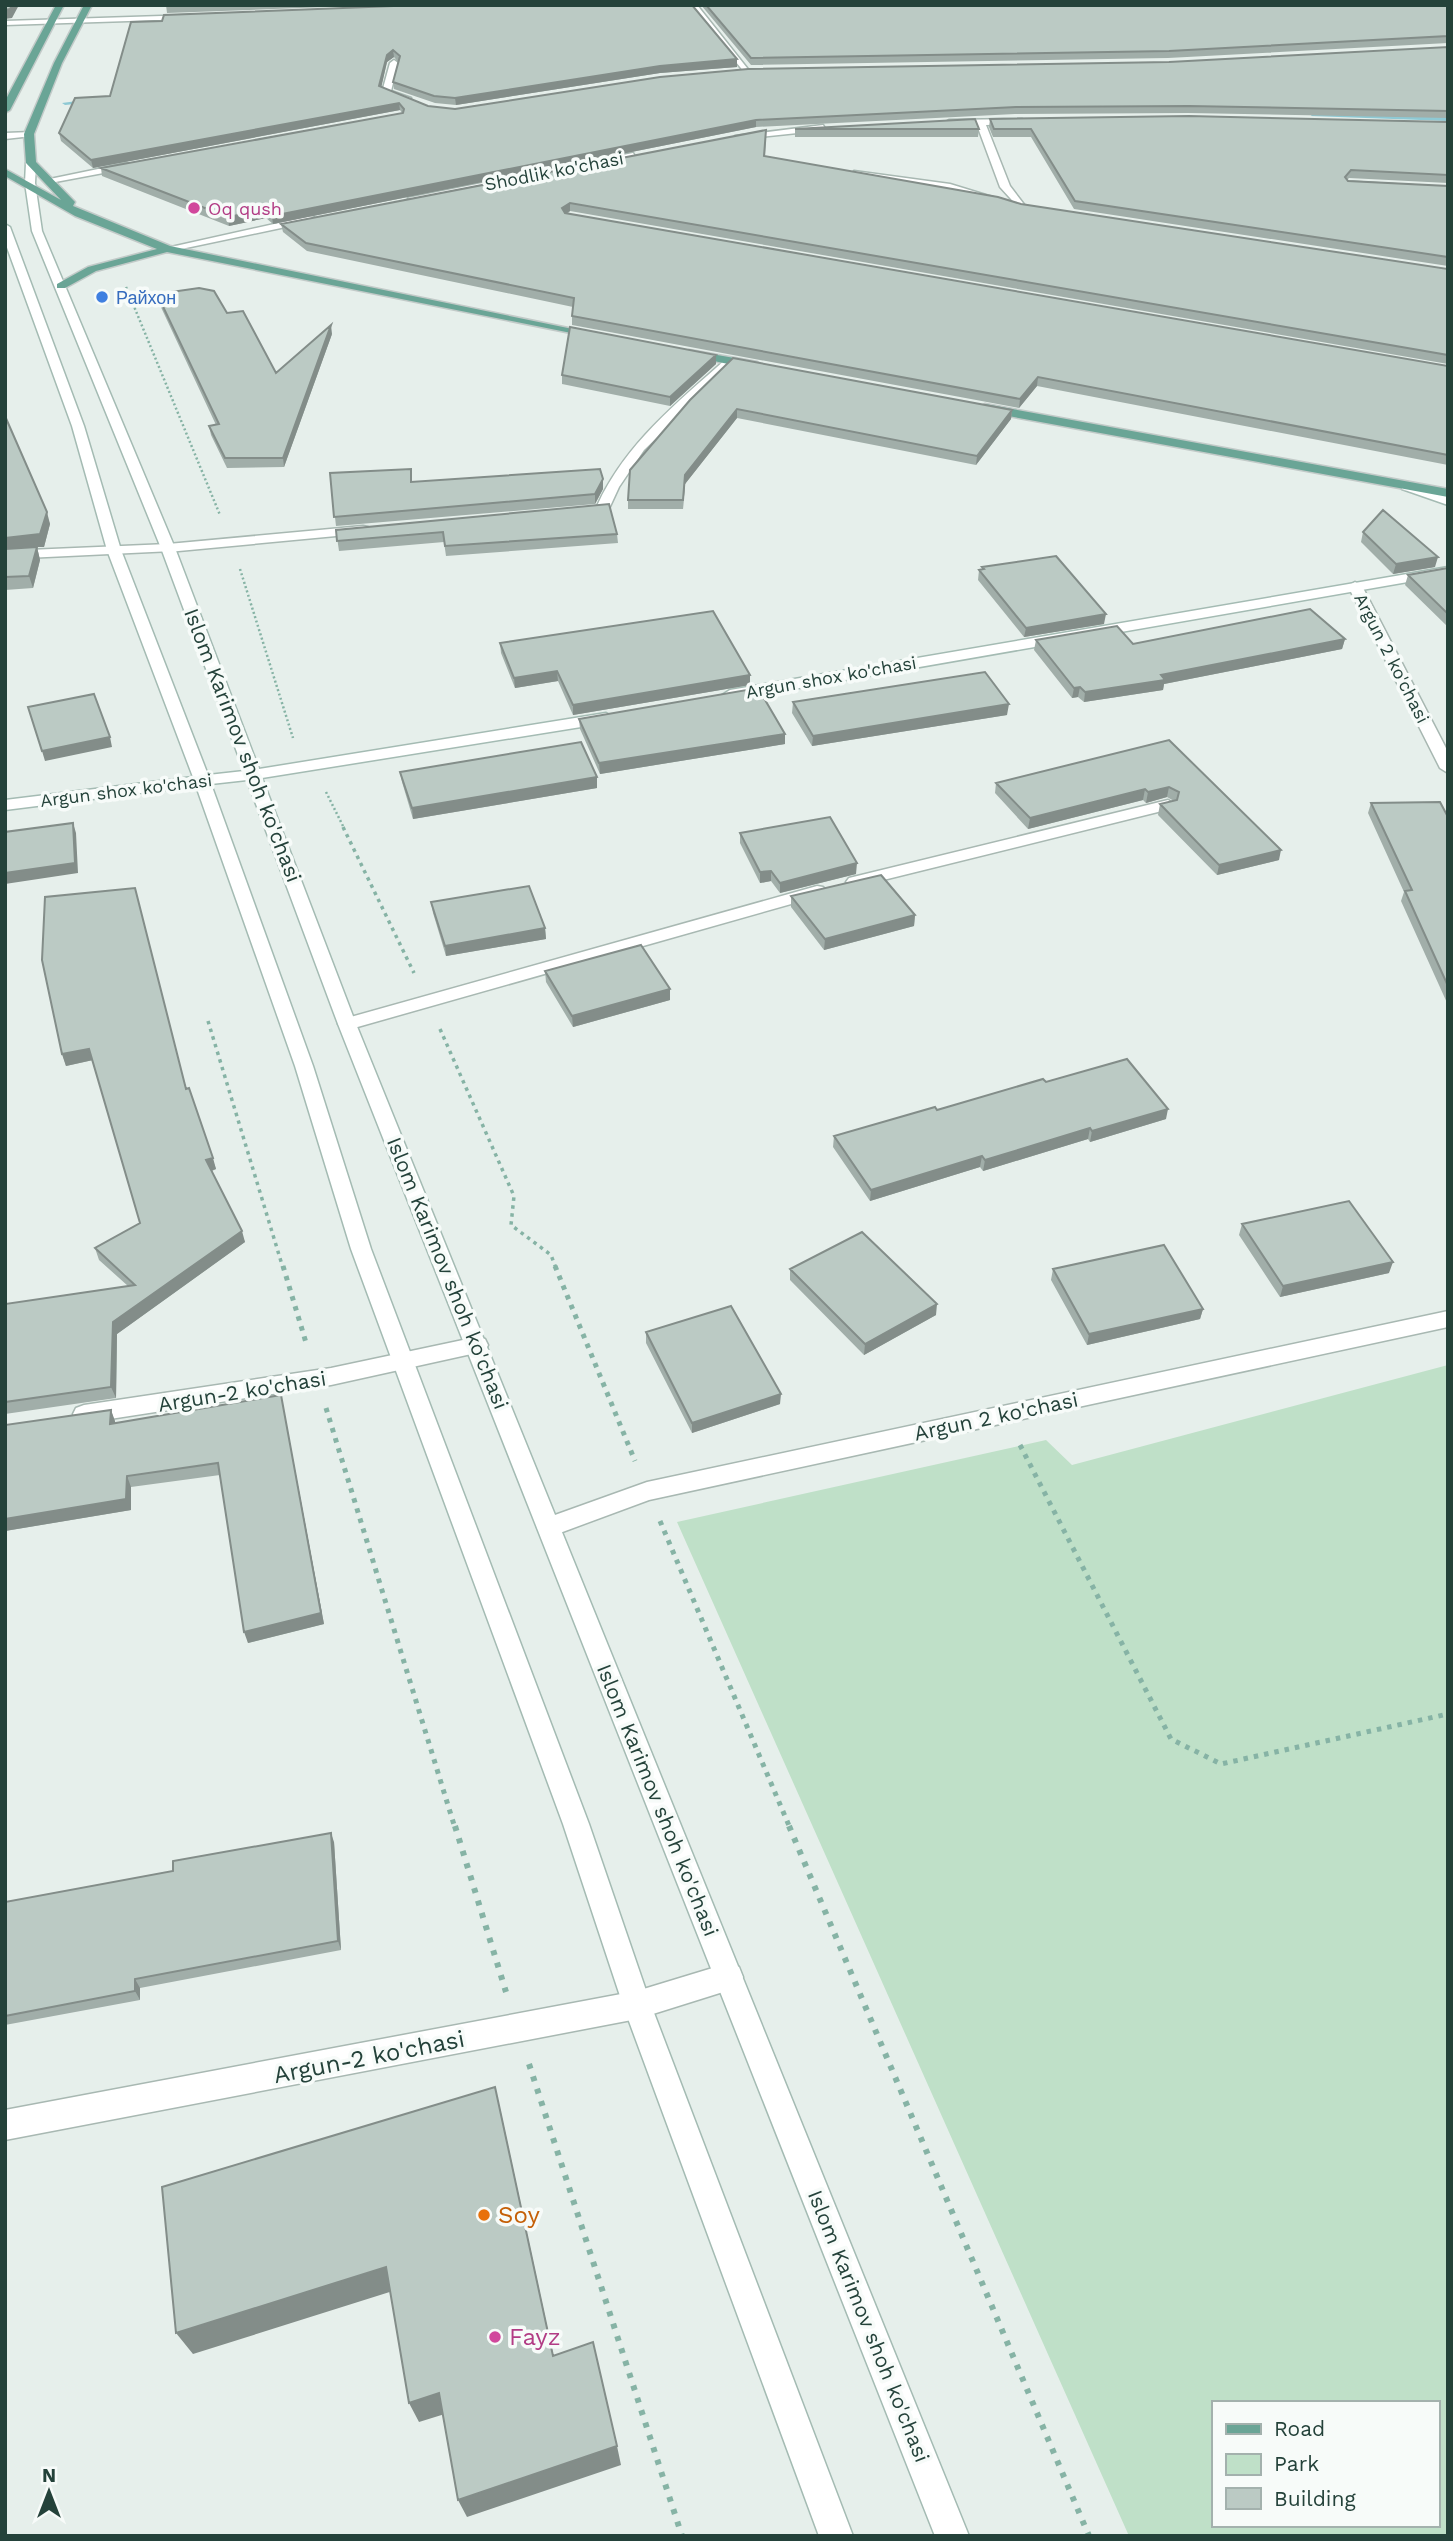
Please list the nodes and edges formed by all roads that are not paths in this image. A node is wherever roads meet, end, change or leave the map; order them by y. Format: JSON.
{"nodes":[{"id":1,"x":60,"y":5,"type":"edge"},
{"id":2,"x":88,"y":5,"type":"edge"},
{"id":3,"x":693,"y":5,"type":"edge"},
{"id":4,"x":205,"y":17,"type":"edge"},
{"id":5,"x":80,"y":22,"type":"junction"},
{"id":6,"x":5,"y":23,"type":"edge"},
{"id":7,"x":51,"y":23,"type":"junction"},
{"id":8,"x":394,"y":63,"type":"edge"},
{"id":9,"x":748,"y":71,"type":"junction"},
{"id":10,"x":761,"y":71,"type":"edge"},
{"id":11,"x":735,"y":72,"type":"edge"},
{"id":12,"x":421,"y":105,"type":"edge"},
{"id":13,"x":5,"y":110,"type":"edge"},
{"id":14,"x":1029,"y":121,"type":"edge"},
{"id":15,"x":980,"y":122,"type":"junction"},
{"id":16,"x":940,"y":123,"type":"edge"},
{"id":17,"x":834,"y":127,"type":"edge"},
{"id":18,"x":29,"y":134,"type":"junction"},
{"id":19,"x":5,"y":136,"type":"edge"},
{"id":20,"x":728,"y":139,"type":"edge"},
{"id":21,"x":646,"y":154,"type":"edge"},
{"id":22,"x":31,"y":163,"type":"junction"},
{"id":23,"x":144,"y":163,"type":"edge"},
{"id":24,"x":5,"y":172,"type":"edge"},
{"id":25,"x":854,"y":174,"type":"edge"},
{"id":26,"x":41,"y":185,"type":"junction"},
{"id":27,"x":403,"y":200,"type":"edge"},
{"id":28,"x":1021,"y":207,"type":"junction"},
{"id":29,"x":1035,"y":209,"type":"edge"},
{"id":30,"x":79,"y":214,"type":"junction"},
{"id":31,"x":323,"y":216,"type":"edge"},
{"id":32,"x":5,"y":227,"type":"edge"},
{"id":33,"x":167,"y":249,"type":"junction"},
{"id":34,"x":61,"y":286,"type":"junction"},
{"id":35,"x":606,"y":337,"type":"edge"},
{"id":36,"x":675,"y":350,"type":"edge"},
{"id":37,"x":730,"y":361,"type":"junction"},
{"id":38,"x":770,"y":368,"type":"edge"},
{"id":39,"x":973,"y":405,"type":"edge"},
{"id":40,"x":1405,"y":485,"type":"junction"},
{"id":41,"x":1448,"y":493,"type":"edge"},
{"id":42,"x":1448,"y":501,"type":"edge"},
{"id":43,"x":561,"y":514,"type":"edge"},
{"id":44,"x":382,"y":529,"type":"edge"},
{"id":45,"x":168,"y":548,"type":"junction"},
{"id":46,"x":114,"y":550,"type":"junction"},
{"id":47,"x":5,"y":555,"type":"edge"},
{"id":48,"x":1448,"y":571,"type":"edge"},
{"id":49,"x":1355,"y":586,"type":"junction"},
{"id":50,"x":721,"y":697,"type":"edge"},
{"id":51,"x":627,"y":714,"type":"edge"},
{"id":52,"x":1448,"y":768,"type":"edge"},
{"id":53,"x":256,"y":774,"type":"junction"},
{"id":54,"x":202,"y":781,"type":"junction"},
{"id":55,"x":5,"y":805,"type":"edge"},
{"id":56,"x":1168,"y":805,"type":"edge"},
{"id":57,"x":347,"y":1024,"type":"junction"},
{"id":58,"x":1448,"y":1320,"type":"edge"},
{"id":59,"x":477,"y":1345,"type":"junction"},
{"id":60,"x":406,"y":1363,"type":"junction"},
{"id":61,"x":60,"y":1418,"type":"edge"},
{"id":62,"x":549,"y":1527,"type":"junction"},
{"id":63,"x":729,"y":1977,"type":"junction"},
{"id":64,"x":637,"y":2005,"type":"junction"},
{"id":65,"x":5,"y":2125,"type":"edge"},
{"id":66,"x":836,"y":2536,"type":"edge"},
{"id":67,"x":952,"y":2536,"type":"edge"}],
"edges":[{"from":1,"to":7,"type":"main road"},
{"from":2,"to":5,"type":"main road","name":"Islom Karimov shoh ko'chasi"},
{"from":3,"to":9,"type":"main road"},
{"from":4,"to":5,"type":"main road"},
{"from":5,"to":7,"type":"main road"},
{"from":5,"to":18,"type":"main road","name":"Islom Karimov shoh ko'chasi"},
{"from":6,"to":7,"type":"main road"},
{"from":7,"to":13,"type":"main road"},
{"from":8,"to":12,"type":"main road"},
{"from":9,"to":10,"type":"main road"},
{"from":9,"to":11,"type":"main road"},
{"from":14,"to":15,"type":"main road"},
{"from":15,"to":16,"type":"main road"},
{"from":15,"to":28,"type":"main road"},
{"from":17,"to":20,"type":"main road"},
{"from":18,"to":19,"type":"main road"},
{"from":18,"to":22,"type":"main road","name":"Islom Karimov shoh ko'chasi"},
{"from":21,"to":27,"type":"main road","name":"Shodlik ko'chasi"},
{"from":22,"to":26,"type":"main road","name":"Islom Karimov shoh ko'chasi"},
{"from":22,"to":26,"type":"main road"},
{"from":23,"to":26,"type":"main road"},
{"from":24,"to":26,"type":"main road"},
{"from":25,"to":28,"type":"main road"},
{"from":26,"to":30,"type":"main road"},
{"from":26,"to":30,"type":"main road"},
{"from":26,"to":34,"type":"main road","name":"Islom Karimov shoh ko'chasi"},
{"from":28,"to":29,"type":"main road"},
{"from":30,"to":33,"type":"main road"},
{"from":31,"to":33,"type":"main road"},
{"from":32,"to":46,"type":"main road"},
{"from":33,"to":34,"type":"main road"},
{"from":33,"to":35,"type":"main road"},
{"from":34,"to":45,"type":"main road","name":"Islom Karimov shoh ko'chasi"},
{"from":36,"to":37,"type":"main road"},
{"from":37,"to":38,"type":"main road"},
{"from":37,"to":43,"type":"main road"},
{"from":39,"to":40,"type":"main road"},
{"from":40,"to":41,"type":"main road"},
{"from":40,"to":42,"type":"main road"},
{"from":44,"to":45,"type":"main road"},
{"from":45,"to":46,"type":"main road"},
{"from":45,"to":53,"type":"main road","name":"Islom Karimov shoh ko'chasi"},
{"from":46,"to":47,"type":"main road"},
{"from":46,"to":54,"type":"main road"},
{"from":48,"to":49,"type":"main road","name":"Argun shox ko'chasi"},
{"from":49,"to":50,"type":"main road","name":"Argun shox ko'chasi"},
{"from":49,"to":52,"type":"main road","name":"Argun 2 ko'chasi"},
{"from":51,"to":53,"type":"main road","name":"Argun shox ko'chasi"},
{"from":53,"to":54,"type":"main road","name":"Argun shox ko'chasi"},
{"from":53,"to":57,"type":"main road","name":"Islom Karimov shoh ko'chasi"},
{"from":54,"to":55,"type":"main road","name":"Argun shox ko'chasi"},
{"from":54,"to":60,"type":"main road"},
{"from":56,"to":57,"type":"main road"},
{"from":57,"to":59,"type":"main road","name":"Islom Karimov shoh ko'chasi"},
{"from":58,"to":62,"type":"main road","name":"Argun 2 ko'chasi"},
{"from":59,"to":60,"type":"main road","name":"Argun-2 ko'chasi"},
{"from":59,"to":62,"type":"main road","name":"Islom Karimov shoh ko'chasi"},
{"from":60,"to":61,"type":"main road","name":"Argun-2 ko'chasi"},
{"from":60,"to":64,"type":"main road"},
{"from":62,"to":63,"type":"main road","name":"Islom Karimov shoh ko'chasi"},
{"from":63,"to":64,"type":"main road","name":"Argun-2 ko'chasi"},
{"from":63,"to":67,"type":"main road","name":"Islom Karimov shoh ko'chasi"},
{"from":64,"to":65,"type":"main road","name":"Argun-2 ko'chasi"},
{"from":64,"to":66,"type":"main road"}]}
